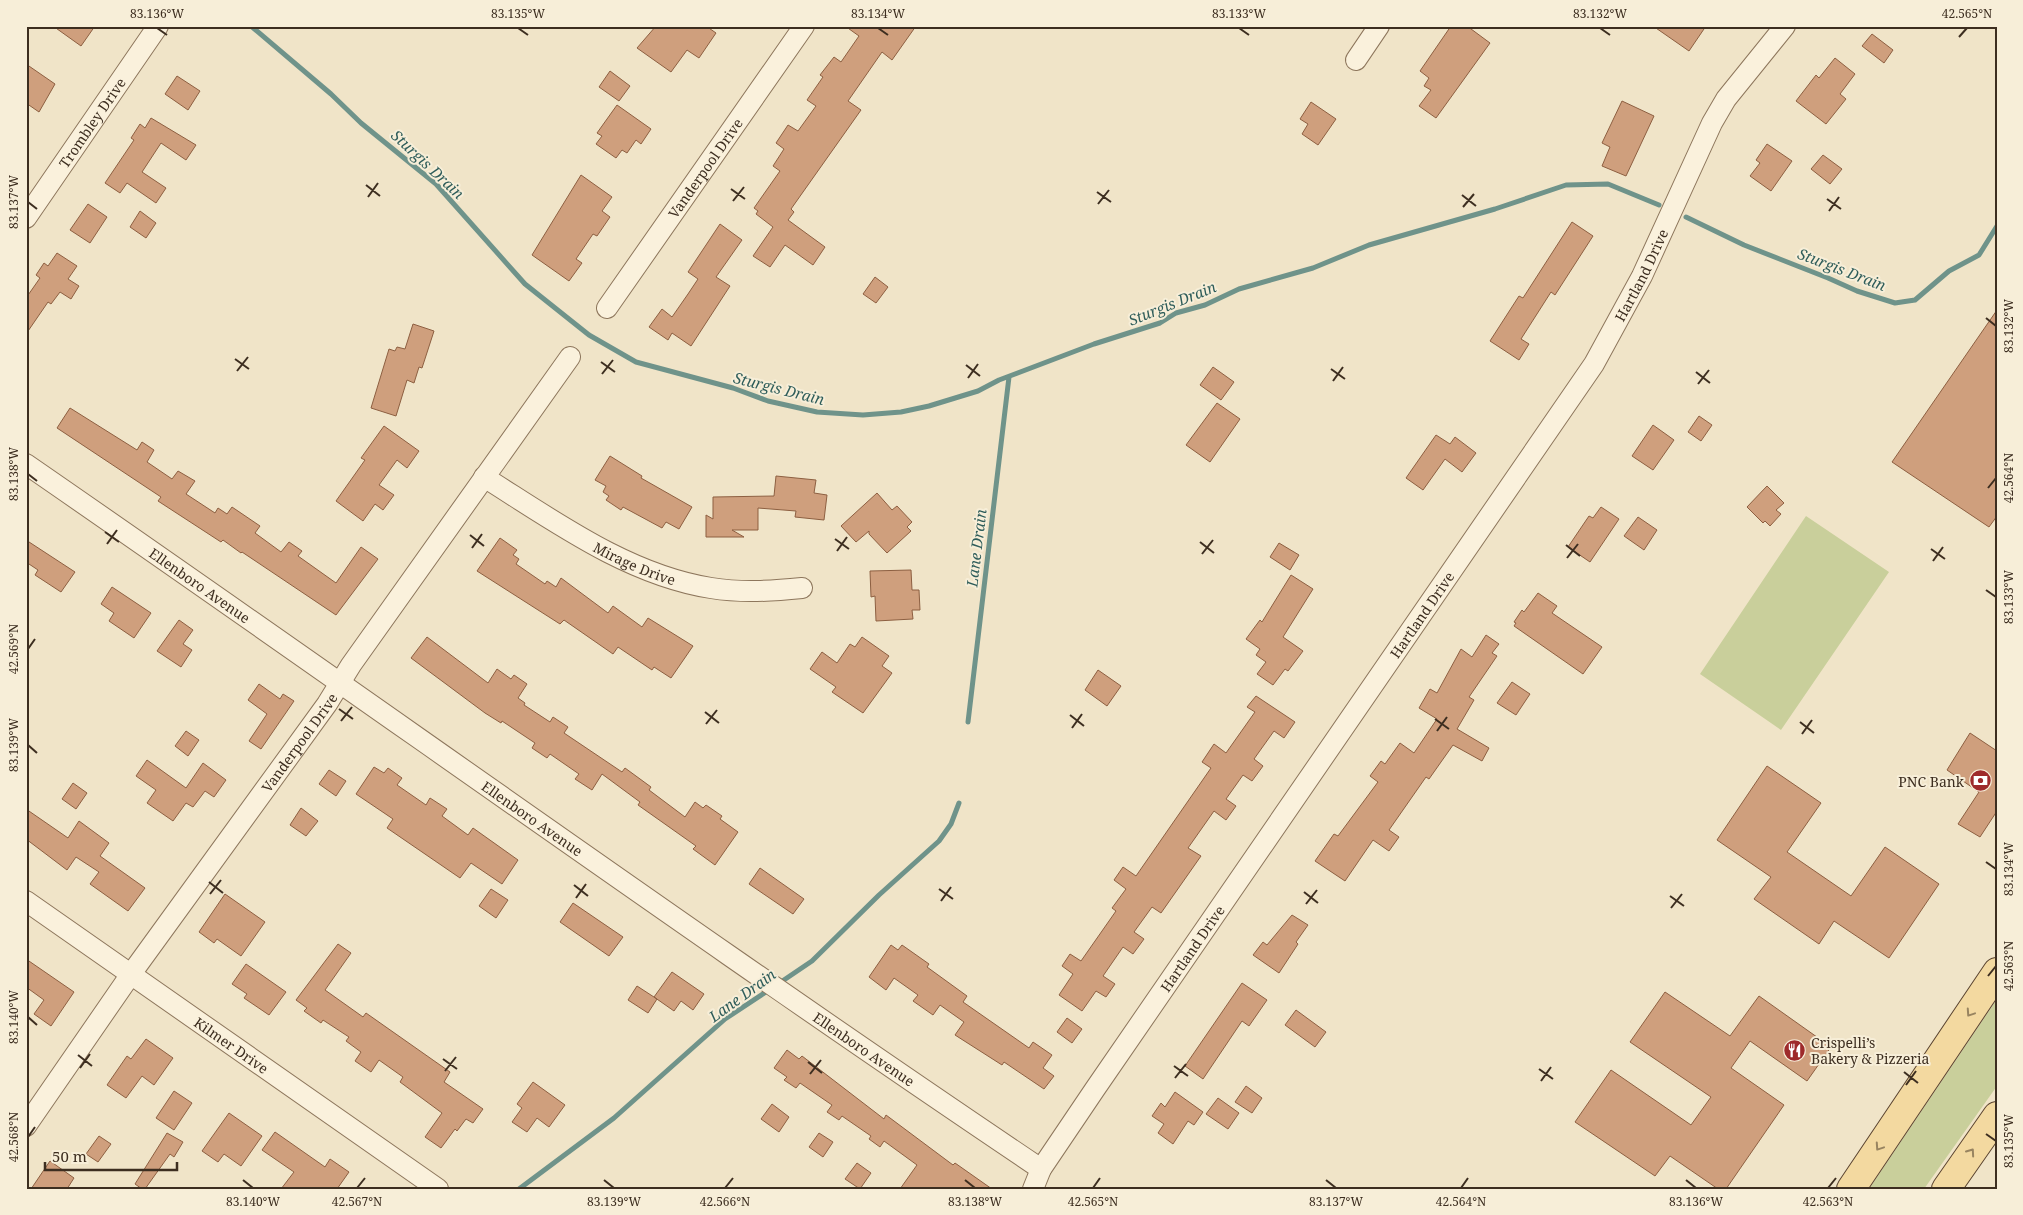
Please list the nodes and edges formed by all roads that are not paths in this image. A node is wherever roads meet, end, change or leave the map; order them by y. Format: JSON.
{"nodes":[{"id":1,"x":158,"y":26,"type":"edge"},
{"id":2,"x":804,"y":26,"type":"edge"},
{"id":3,"x":1379,"y":26,"type":"edge"},
{"id":4,"x":1785,"y":26,"type":"edge"},
{"id":5,"x":1356,"y":60,"type":"dead end"},
{"id":6,"x":26,"y":218,"type":"edge"},
{"id":7,"x":607,"y":308,"type":"dead end"},
{"id":8,"x":570,"y":357,"type":"dead end"},
{"id":9,"x":26,"y":464,"type":"edge"},
{"id":10,"x":484,"y":476,"type":"junction"},
{"id":11,"x":802,"y":588,"type":"dead end"},
{"id":12,"x":341,"y":682,"type":"junction"},
{"id":13,"x":26,"y":901,"type":"edge"},
{"id":14,"x":1997,"y":972,"type":"edge"},
{"id":15,"x":131,"y":974,"type":"junction"},
{"id":16,"x":1997,"y":1116,"type":"edge"},
{"id":17,"x":26,"y":1126,"type":"edge"},
{"id":18,"x":1041,"y":1169,"type":"junction"},
{"id":19,"x":438,"y":1189,"type":"edge"},
{"id":20,"x":1033,"y":1189,"type":"edge"},
{"id":21,"x":1851,"y":1189,"type":"edge"},
{"id":22,"x":1946,"y":1189,"type":"edge"}],
"edges":[{"from":1,"to":6,"type":"street","name":"Trombley Drive"},
{"from":2,"to":7,"type":"street","name":"Vanderpool Drive"},
{"from":3,"to":5,"type":"street"},
{"from":4,"to":18,"type":"street","name":"Hartland Drive"},
{"from":8,"to":10,"type":"street","name":"Vanderpool Drive"},
{"from":9,"to":12,"type":"street","name":"Ellenboro Avenue"},
{"from":10,"to":11,"type":"street","name":"Mirage Drive"},
{"from":10,"to":12,"type":"street","name":"Vanderpool Drive"},
{"from":12,"to":15,"type":"street","name":"Vanderpool Drive"},
{"from":12,"to":18,"type":"street","name":"Ellenboro Avenue"},
{"from":13,"to":15,"type":"street","name":"Kilmer Drive"},
{"from":14,"to":21,"type":"main road","one_way":true},
{"from":15,"to":17,"type":"street","name":"Vanderpool Drive"},
{"from":15,"to":19,"type":"street","name":"Kilmer Drive"},
{"from":22,"to":16,"type":"main road","one_way":true},
{"from":18,"to":20,"type":"street","name":"Hartland Drive"}]}
